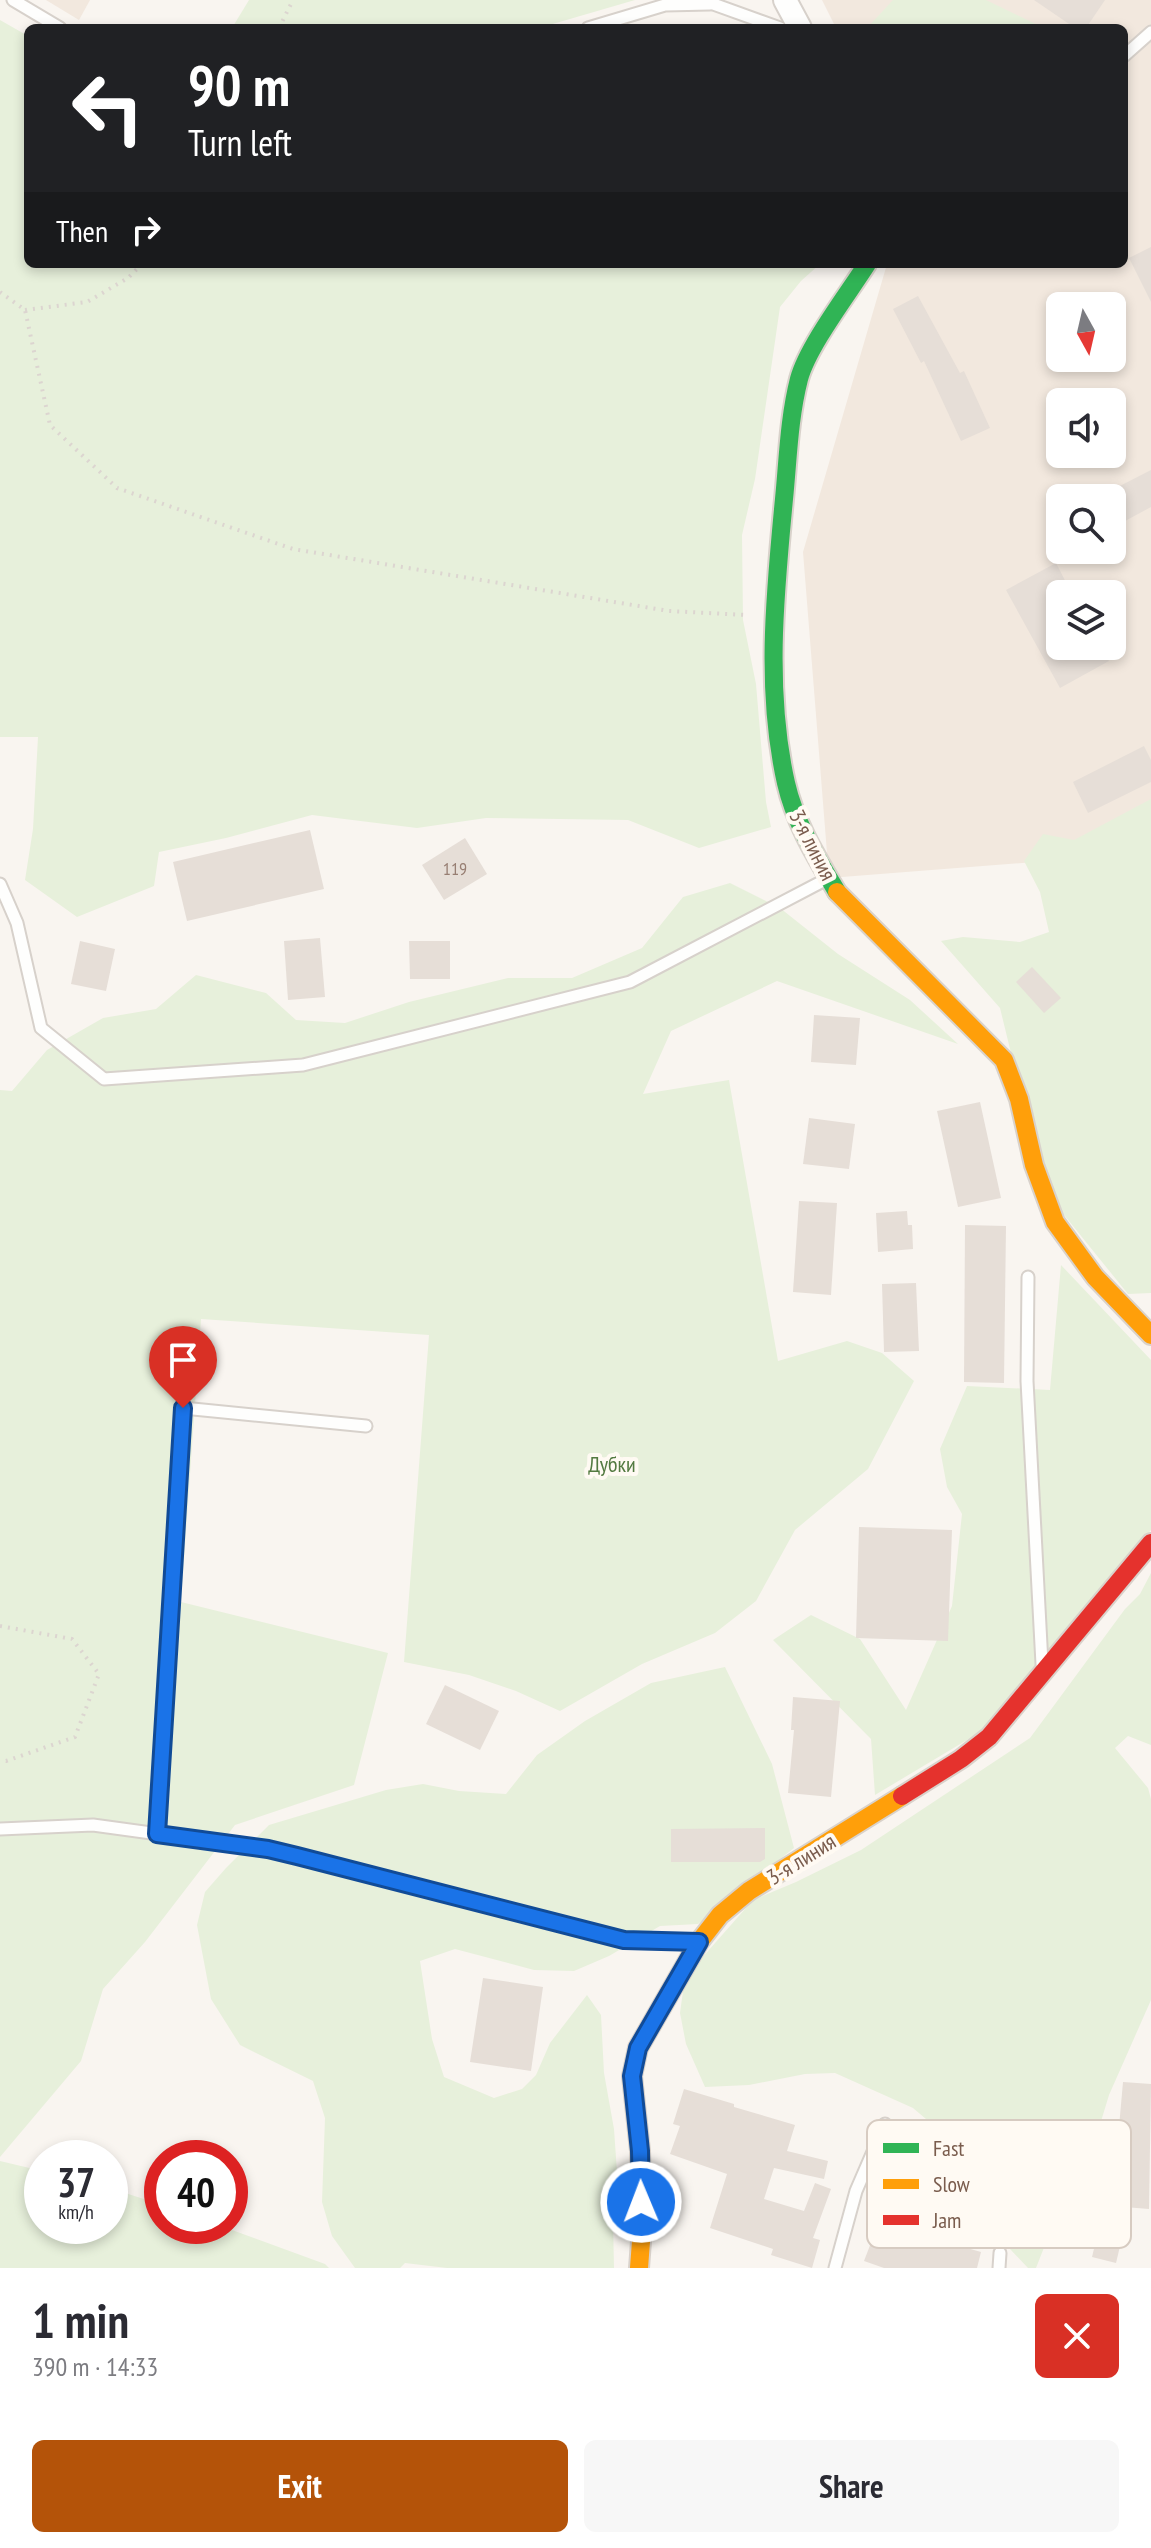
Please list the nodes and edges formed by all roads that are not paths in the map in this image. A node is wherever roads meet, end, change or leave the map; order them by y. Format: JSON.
{"nodes":[{"id":1,"x":13,"y":0,"type":"edge"},
{"id":2,"x":785,"y":0,"type":"edge"},
{"id":3,"x":707,"y":2,"type":"edge"},
{"id":4,"x":53,"y":24,"type":"edge"},
{"id":5,"x":601,"y":24,"type":"edge"},
{"id":6,"x":769,"y":24,"type":"edge"},
{"id":7,"x":798,"y":24,"type":"edge"},
{"id":8,"x":1151,"y":32,"type":"edge"},
{"id":9,"x":1128,"y":52,"type":"edge"},
{"id":10,"x":864,"y":268,"type":"edge"},
{"id":11,"x":829,"y":878,"type":"junction"},
{"id":12,"x":0,"y":884,"type":"edge"},
{"id":13,"x":1028,"y":1277,"type":"dead end"},
{"id":14,"x":1151,"y":1335,"type":"edge"},
{"id":15,"x":366,"y":1426,"type":"dead end"},
{"id":16,"x":1151,"y":1543,"type":"edge"},
{"id":17,"x":1042,"y":1673,"type":"junction"},
{"id":18,"x":0,"y":1829,"type":"edge"},
{"id":19,"x":157,"y":1834,"type":"junction"},
{"id":20,"x":699,"y":1942,"type":"junction"},
{"id":21,"x":867,"y":2166,"type":"edge"},
{"id":22,"x":1000,"y":2253,"type":"dead end"},
{"id":23,"x":639,"y":2268,"type":"edge"},
{"id":24,"x":835,"y":2268,"type":"edge"},
{"id":25,"x":999,"y":2268,"type":"edge"}],
"edges":[{"from":1,"to":4,"type":"lane"},
{"from":2,"to":7,"type":"street"},
{"from":3,"to":5,"type":"lane"},
{"from":3,"to":6,"type":"lane"},
{"from":8,"to":9,"type":"lane"},
{"from":10,"to":11,"type":"street","name":"3-я линия"},
{"from":11,"to":12,"type":"lane"},
{"from":11,"to":14,"type":"street","name":"3-я линия"},
{"from":13,"to":17,"type":"lane"},
{"from":15,"to":19,"type":"lane"},
{"from":16,"to":17,"type":"street","name":"3-я линия"},
{"from":17,"to":20,"type":"street","name":"3-я линия"},
{"from":18,"to":19,"type":"lane"},
{"from":19,"to":20,"type":"lane"},
{"from":20,"to":23,"type":"street","name":"3-я линия"},
{"from":21,"to":24,"type":"lane"},
{"from":22,"to":25,"type":"lane"}]}
